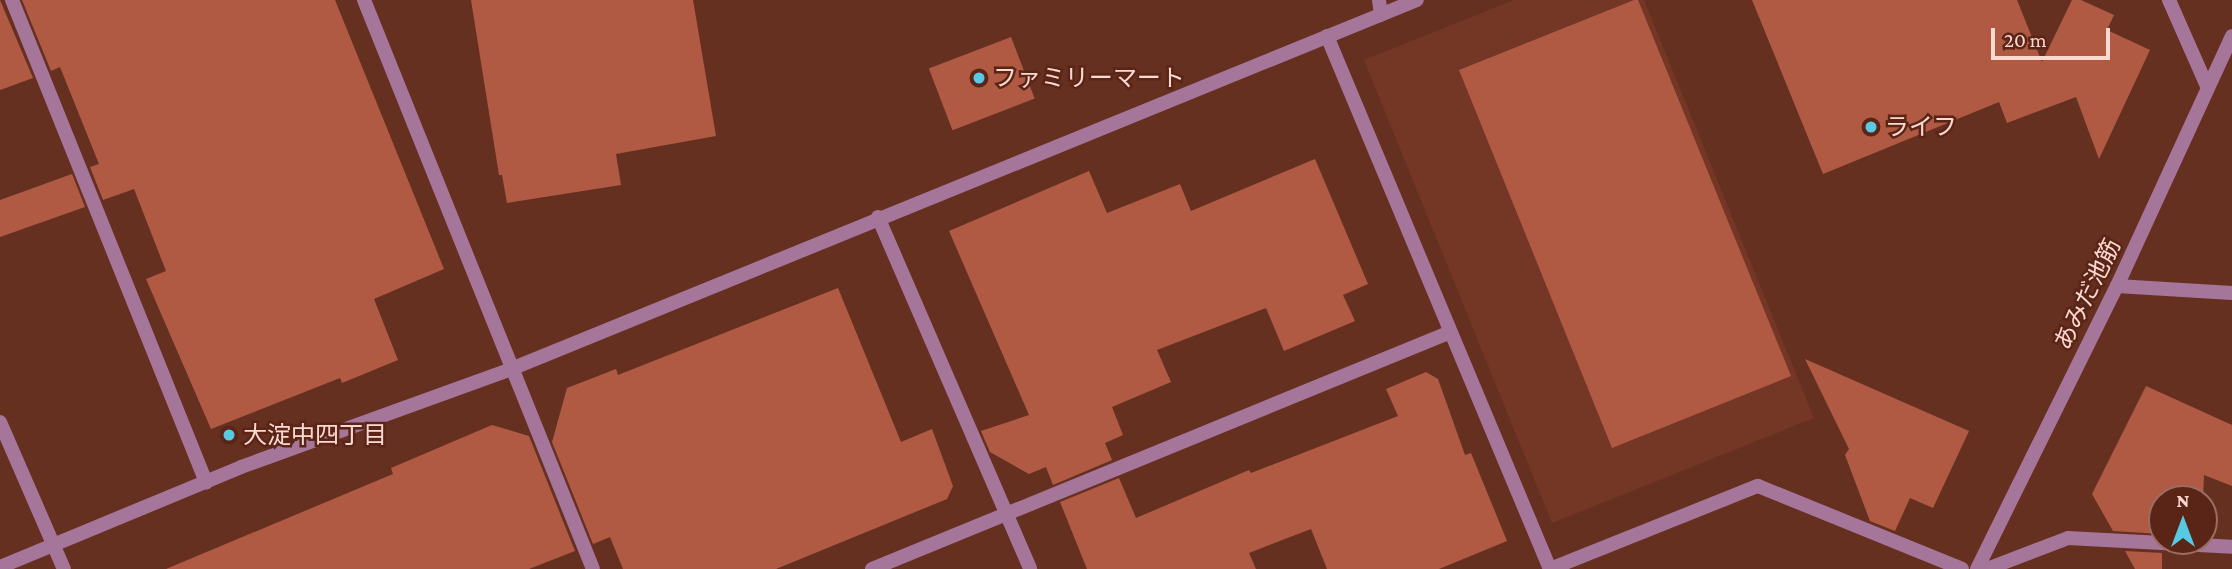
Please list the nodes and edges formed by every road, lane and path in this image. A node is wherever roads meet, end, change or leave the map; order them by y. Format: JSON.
{"nodes":[{"id":1,"x":12,"y":0,"type":"edge"},
{"id":2,"x":364,"y":0,"type":"edge"},
{"id":3,"x":1379,"y":0,"type":"edge"},
{"id":4,"x":1417,"y":0,"type":"edge"},
{"id":5,"x":2169,"y":0,"type":"edge"},
{"id":6,"x":1381,"y":15,"type":"junction"},
{"id":7,"x":1327,"y":36,"type":"junction"},
{"id":8,"x":2232,"y":36,"type":"edge"},
{"id":9,"x":2207,"y":86,"type":"junction"},
{"id":10,"x":878,"y":217,"type":"junction"},
{"id":11,"x":2117,"y":286,"type":"junction"},
{"id":12,"x":2232,"y":293,"type":"edge"},
{"id":13,"x":1448,"y":333,"type":"junction"},
{"id":14,"x":511,"y":369,"type":"junction"},
{"id":15,"x":0,"y":422,"type":"edge"},
{"id":16,"x":206,"y":482,"type":"junction"},
{"id":17,"x":1008,"y":515,"type":"junction"},
{"id":18,"x":53,"y":546,"type":"junction"},
{"id":19,"x":2232,"y":547,"type":"edge"},
{"id":20,"x":0,"y":567,"type":"edge"},
{"id":21,"x":64,"y":569,"type":"edge"},
{"id":22,"x":593,"y":569,"type":"edge"},
{"id":23,"x":872,"y":569,"type":"edge"},
{"id":24,"x":1030,"y":569,"type":"edge"},
{"id":25,"x":1550,"y":569,"type":"edge"},
{"id":26,"x":1962,"y":569,"type":"edge"},
{"id":27,"x":1977,"y":569,"type":"edge"},
{"id":28,"x":1987,"y":569,"type":"edge"}],
"edges":[{"from":1,"to":16,"type":"street"},
{"from":2,"to":14,"type":"street"},
{"from":3,"to":6,"type":"street"},
{"from":4,"to":6,"type":"street"},
{"from":5,"to":9,"type":"street"},
{"from":6,"to":7,"type":"street"},
{"from":7,"to":10,"type":"street"},
{"from":7,"to":13,"type":"street"},
{"from":8,"to":9,"type":"street","name":"あみだ池筋"},
{"from":9,"to":11,"type":"street","name":"あみだ池筋"},
{"from":10,"to":14,"type":"street"},
{"from":10,"to":17,"type":"street"},
{"from":11,"to":12,"type":"street"},
{"from":11,"to":27,"type":"street","name":"あみだ池筋"},
{"from":13,"to":17,"type":"street"},
{"from":13,"to":25,"type":"street"},
{"from":14,"to":16,"type":"street"},
{"from":14,"to":22,"type":"street"},
{"from":15,"to":18,"type":"street"},
{"from":16,"to":18,"type":"street"},
{"from":17,"to":23,"type":"street"},
{"from":17,"to":24,"type":"street"},
{"from":18,"to":20,"type":"street"},
{"from":18,"to":21,"type":"street"},
{"from":19,"to":28,"type":"street"},
{"from":25,"to":26,"type":"street"}]}
